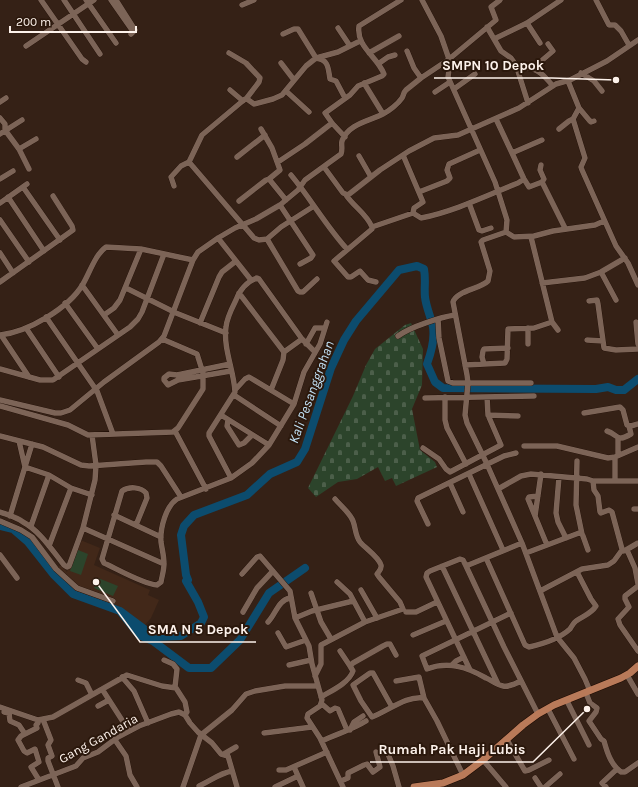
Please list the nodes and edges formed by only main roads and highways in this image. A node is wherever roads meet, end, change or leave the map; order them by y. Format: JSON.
{"nodes":[{"id":1,"x":637,"y":669,"type":"edge"},
{"id":2,"x":414,"y":787,"type":"edge"}],
"edges":[{"from":1,"to":2,"type":"main road"}]}
